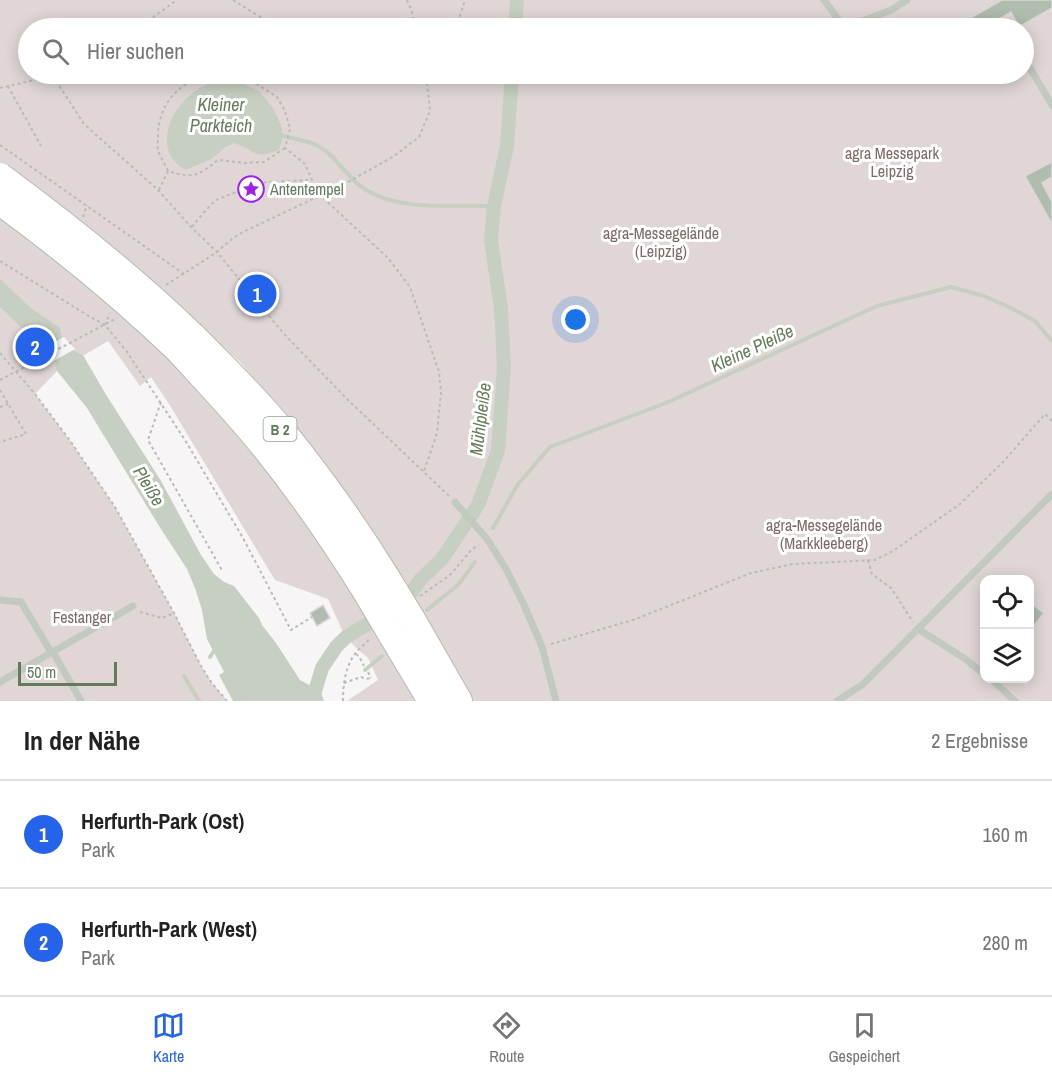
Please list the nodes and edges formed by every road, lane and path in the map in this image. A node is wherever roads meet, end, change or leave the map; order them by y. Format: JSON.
{"nodes":[{"id":1,"x":177,"y":0,"type":"edge"},
{"id":2,"x":233,"y":0,"type":"edge"},
{"id":3,"x":407,"y":0,"type":"edge"},
{"id":4,"x":465,"y":0,"type":"edge"},
{"id":5,"x":824,"y":0,"type":"edge"},
{"id":6,"x":907,"y":0,"type":"edge"},
{"id":7,"x":152,"y":18,"type":"edge"},
{"id":8,"x":262,"y":18,"type":"edge"},
{"id":9,"x":413,"y":18,"type":"edge"},
{"id":10,"x":459,"y":18,"type":"edge"},
{"id":11,"x":837,"y":18,"type":"edge"},
{"id":12,"x":870,"y":18,"type":"edge"},
{"id":13,"x":1034,"y":76,"type":"edge"},
{"id":14,"x":18,"y":84,"type":"edge"},
{"id":15,"x":58,"y":84,"type":"edge"},
{"id":16,"x":186,"y":84,"type":"edge"},
{"id":17,"x":257,"y":84,"type":"edge"},
{"id":18,"x":427,"y":84,"type":"edge"},
{"id":19,"x":8,"y":86,"type":"junction"},
{"id":20,"x":0,"y":88,"type":"edge"},
{"id":21,"x":1052,"y":105,"type":"edge"},
{"id":22,"x":0,"y":145,"type":"edge"},
{"id":23,"x":41,"y":146,"type":"dead end"},
{"id":24,"x":285,"y":148,"type":"junction"},
{"id":25,"x":168,"y":171,"type":"junction"},
{"id":26,"x":0,"y":176,"type":"edge"},
{"id":27,"x":312,"y":180,"type":"junction"},
{"id":28,"x":258,"y":185,"type":"dead end"},
{"id":29,"x":244,"y":189,"type":"dead end"},
{"id":30,"x":158,"y":190,"type":"junction"},
{"id":31,"x":321,"y":196,"type":"junction"},
{"id":32,"x":0,"y":202,"type":"edge"},
{"id":33,"x":192,"y":228,"type":"junction"},
{"id":34,"x":217,"y":252,"type":"junction"},
{"id":35,"x":0,"y":261,"type":"edge"},
{"id":36,"x":110,"y":313,"type":"dead end"},
{"id":37,"x":105,"y":325,"type":"junction"},
{"id":38,"x":93,"y":330,"type":"dead end"},
{"id":39,"x":186,"y":344,"type":"junction"},
{"id":40,"x":0,"y":353,"type":"edge"},
{"id":41,"x":16,"y":371,"type":"junction"},
{"id":42,"x":0,"y":380,"type":"edge"},
{"id":43,"x":0,"y":390,"type":"edge"},
{"id":44,"x":160,"y":402,"type":"junction"},
{"id":45,"x":8,"y":404,"type":"junction"},
{"id":46,"x":0,"y":407,"type":"edge"},
{"id":47,"x":1052,"y":421,"type":"edge"},
{"id":48,"x":0,"y":442,"type":"edge"},
{"id":49,"x":423,"y":471,"type":"junction"},
{"id":50,"x":1052,"y":494,"type":"edge"},
{"id":51,"x":455,"y":502,"type":"joint"},
{"id":52,"x":487,"y":539,"type":"junction"},
{"id":53,"x":868,"y":560,"type":"junction"},
{"id":54,"x":223,"y":572,"type":"dead end"},
{"id":55,"x":0,"y":600,"type":"edge"},
{"id":56,"x":133,"y":606,"type":"joint"},
{"id":57,"x":174,"y":613,"type":"junction"},
{"id":58,"x":312,"y":617,"type":"dead end"},
{"id":59,"x":398,"y":620,"type":"junction"},
{"id":60,"x":918,"y":629,"type":"junction"},
{"id":61,"x":542,"y":647,"type":"junction"},
{"id":62,"x":52,"y":652,"type":"junction"},
{"id":63,"x":355,"y":654,"type":"junction"},
{"id":64,"x":364,"y":666,"type":"dead end"},
{"id":65,"x":980,"y":671,"type":"edge"},
{"id":66,"x":368,"y":672,"type":"dead end"},
{"id":67,"x":0,"y":682,"type":"edge"},
{"id":68,"x":344,"y":683,"type":"junction"},
{"id":69,"x":995,"y":683,"type":"edge"},
{"id":70,"x":81,"y":701,"type":"edge"},
{"id":71,"x":227,"y":701,"type":"edge"},
{"id":72,"x":343,"y":701,"type":"edge"},
{"id":73,"x":430,"y":701,"type":"edge"},
{"id":74,"x":459,"y":701,"type":"edge"},
{"id":75,"x":556,"y":701,"type":"edge"},
{"id":76,"x":837,"y":701,"type":"edge"},
{"id":77,"x":1015,"y":701,"type":"edge"}],
"edges":[{"from":1,"to":7,"type":"path"},
{"from":2,"to":8,"type":"path"},
{"from":3,"to":9,"type":"path"},
{"from":4,"to":10,"type":"path"},
{"from":5,"to":11,"type":"lane"},
{"from":6,"to":12,"type":"lane"},
{"from":13,"to":21,"type":"lane"},
{"from":14,"to":19,"type":"path"},
{"from":15,"to":30,"type":"path"},
{"from":16,"to":25,"type":"path"},
{"from":17,"to":24,"type":"path"},
{"from":18,"to":31,"type":"path"},
{"from":19,"to":20,"type":"path"},
{"from":19,"to":23,"type":"path"},
{"from":22,"to":34,"type":"path"},
{"from":24,"to":25,"type":"path"},
{"from":24,"to":27,"type":"path"},
{"from":25,"to":30,"type":"path"},
{"from":26,"to":39,"type":"highway","number":"B 2","bridge":true},
{"from":27,"to":28,"type":"path"},
{"from":27,"to":31,"type":"path"},
{"from":29,"to":33,"type":"path"},
{"from":30,"to":33,"type":"path"},
{"from":31,"to":34,"type":"path"},
{"from":31,"to":49,"type":"path"},
{"from":32,"to":39,"type":"highway","number":"B 2","bridge":true},
{"from":33,"to":34,"type":"path"},
{"from":34,"to":49,"type":"path"},
{"from":35,"to":37,"type":"path"},
{"from":36,"to":37,"type":"path"},
{"from":37,"to":44,"type":"path"},
{"from":38,"to":41,"type":"path"},
{"from":39,"to":59,"type":"highway","number":"B 2","bridge":true},
{"from":40,"to":41,"type":"path"},
{"from":41,"to":42,"type":"path"},
{"from":41,"to":57,"type":"path"},
{"from":43,"to":45,"type":"path"},
{"from":44,"to":54,"type":"path"},
{"from":44,"to":58,"type":"path"},
{"from":45,"to":46,"type":"path"},
{"from":45,"to":48,"type":"path"},
{"from":47,"to":53,"type":"path"},
{"from":49,"to":51,"type":"path"},
{"from":50,"to":60,"type":"lane"},
{"from":51,"to":52,"type":"lane"},
{"from":52,"to":59,"type":"path"},
{"from":52,"to":61,"type":"lane"},
{"from":53,"to":60,"type":"path"},
{"from":53,"to":61,"type":"path"},
{"from":55,"to":62,"type":"lane"},
{"from":56,"to":57,"type":"path"},
{"from":56,"to":62,"type":"lane"},
{"from":57,"to":71,"type":"path"},
{"from":59,"to":63,"type":"path"},
{"from":59,"to":73,"type":"highway","number":"B 2"},
{"from":59,"to":74,"type":"highway","number":"B 2"},
{"from":60,"to":65,"type":"lane"},
{"from":60,"to":76,"type":"lane"},
{"from":61,"to":75,"type":"lane"},
{"from":62,"to":67,"type":"lane"},
{"from":62,"to":70,"type":"lane"},
{"from":63,"to":64,"type":"path"},
{"from":63,"to":68,"type":"path"},
{"from":66,"to":68,"type":"path"},
{"from":68,"to":72,"type":"path"},
{"from":69,"to":77,"type":"lane"}]}
